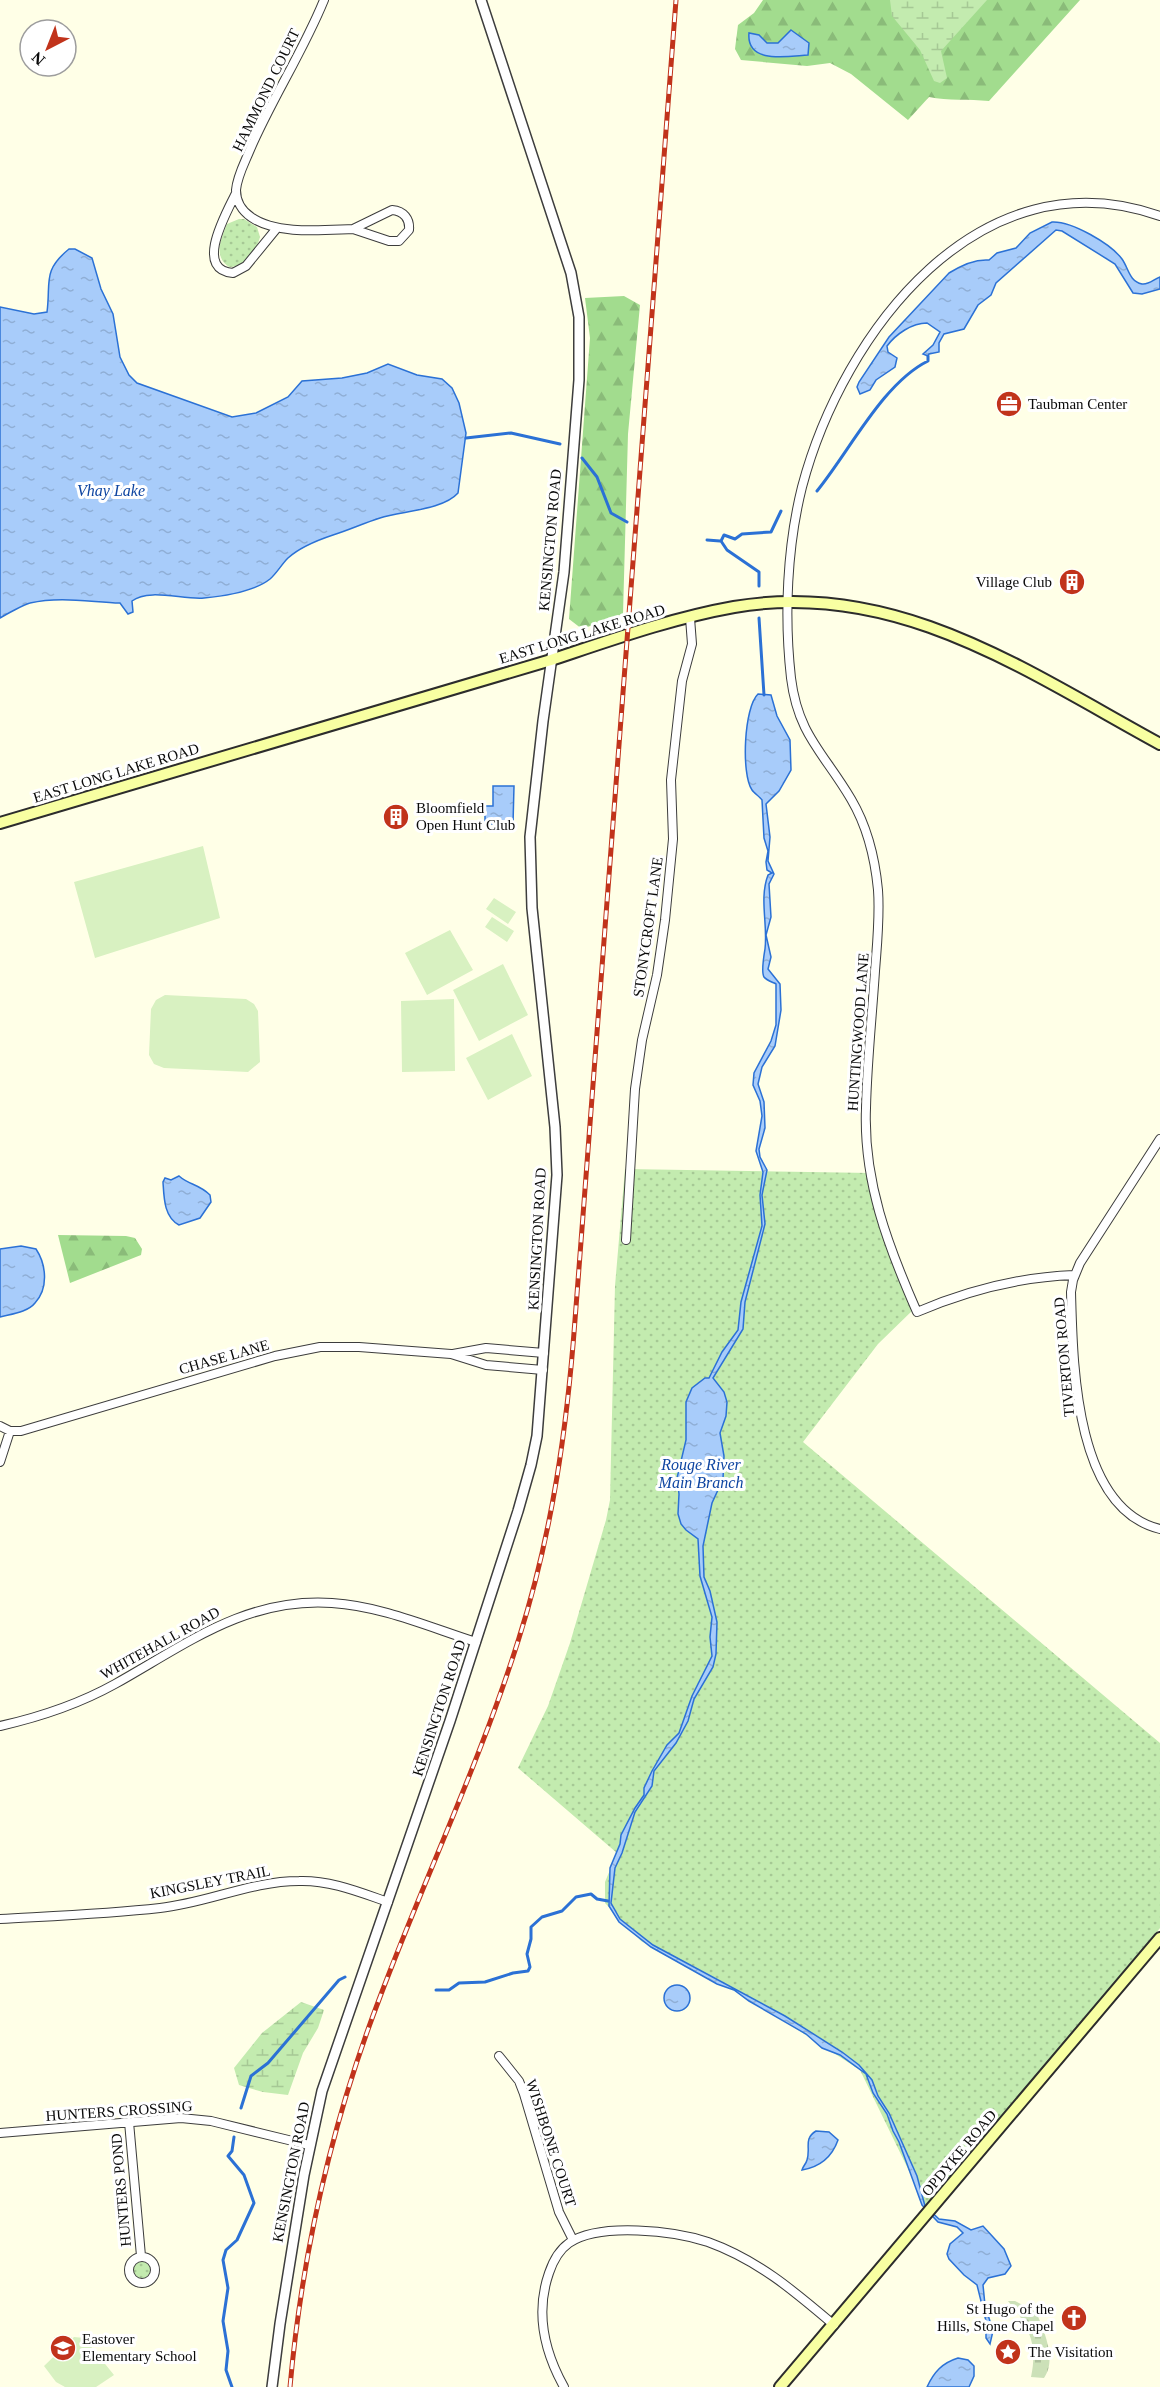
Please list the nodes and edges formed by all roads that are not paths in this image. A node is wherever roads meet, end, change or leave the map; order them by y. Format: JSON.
{"nodes":[{"id":1,"x":324,"y":0,"type":"edge"},
{"id":2,"x":481,"y":0,"type":"edge"},
{"id":3,"x":236,"y":193,"type":"junction"},
{"id":4,"x":1160,"y":216,"type":"edge"},
{"id":5,"x":277,"y":228,"type":"junction"},
{"id":6,"x":353,"y":229,"type":"junction"},
{"id":7,"x":788,"y":603,"type":"junction"},
{"id":8,"x":690,"y":618,"type":"junction"},
{"id":9,"x":551,"y":660,"type":"junction"},
{"id":10,"x":1160,"y":744,"type":"edge"},
{"id":11,"x":0,"y":823,"type":"edge"},
{"id":12,"x":1160,"y":1139,"type":"edge"},
{"id":13,"x":626,"y":1240,"type":"dead end"},
{"id":14,"x":1074,"y":1275,"type":"junction"},
{"id":15,"x":544,"y":1353,"type":"junction"},
{"id":16,"x":451,"y":1354,"type":"junction"},
{"id":17,"x":543,"y":1370,"type":"junction"},
{"id":18,"x":0,"y":1426,"type":"edge"},
{"id":19,"x":10,"y":1431,"type":"junction"},
{"id":20,"x":0,"y":1462,"type":"edge"},
{"id":21,"x":1160,"y":1529,"type":"edge"},
{"id":22,"x":476,"y":1642,"type":"junction"},
{"id":23,"x":0,"y":1726,"type":"edge"},
{"id":24,"x":388,"y":1902,"type":"junction"},
{"id":25,"x":0,"y":1919,"type":"edge"},
{"id":26,"x":1160,"y":1938,"type":"edge"},
{"id":27,"x":499,"y":2056,"type":"dead end"},
{"id":28,"x":129,"y":2122,"type":"junction"},
{"id":29,"x":0,"y":2133,"type":"edge"},
{"id":30,"x":309,"y":2145,"type":"junction"},
{"id":31,"x":573,"y":2240,"type":"junction"},
{"id":32,"x":141,"y":2256,"type":"dead end"},
{"id":33,"x":834,"y":2325,"type":"junction"},
{"id":34,"x":272,"y":2387,"type":"edge"},
{"id":35,"x":564,"y":2387,"type":"edge"},
{"id":36,"x":780,"y":2387,"type":"edge"}],
"edges":[{"from":1,"to":3,"type":"street","name":"HAMMOND COURT"},
{"from":2,"to":9,"type":"street","name":"KENSINGTON ROAD"},
{"from":3,"to":5,"type":"street"},
{"from":3,"to":5,"type":"street","name":"HAMMOND COURT"},
{"from":4,"to":7,"type":"street"},
{"from":5,"to":6,"type":"street"},
{"from":6,"to":6,"type":"street"},
{"from":7,"to":8,"type":"main road","name":"EAST LONG LAKE ROAD"},
{"from":7,"to":10,"type":"main road","name":"EAST LONG LAKE ROAD"},
{"from":7,"to":14,"type":"street","name":"HUNTINGWOOD LANE"},
{"from":8,"to":9,"type":"main road","name":"EAST LONG LAKE ROAD"},
{"from":8,"to":13,"type":"street","name":"STONYCROFT LANE"},
{"from":9,"to":11,"type":"main road","name":"EAST LONG LAKE ROAD"},
{"from":9,"to":15,"type":"street","name":"KENSINGTON ROAD"},
{"from":12,"to":14,"type":"street","name":"TIVERTON ROAD"},
{"from":14,"to":21,"type":"street","name":"TIVERTON ROAD"},
{"from":15,"to":16,"type":"street","name":"CHASE LANE"},
{"from":15,"to":17,"type":"street","name":"KENSINGTON ROAD"},
{"from":16,"to":17,"type":"street","name":"CHASE LANE"},
{"from":16,"to":19,"type":"street","name":"CHASE LANE"},
{"from":17,"to":22,"type":"street","name":"KENSINGTON ROAD"},
{"from":18,"to":19,"type":"street"},
{"from":19,"to":20,"type":"street"},
{"from":22,"to":23,"type":"street","name":"WHITEHALL ROAD"},
{"from":22,"to":24,"type":"street","name":"KENSINGTON ROAD"},
{"from":24,"to":25,"type":"street","name":"KINGSLEY TRAIL"},
{"from":24,"to":30,"type":"street","name":"KENSINGTON ROAD"},
{"from":26,"to":33,"type":"main road","name":"OPDYKE ROAD"},
{"from":27,"to":31,"type":"street","name":"WISHBONE COURT"},
{"from":28,"to":29,"type":"street","name":"HUNTERS CROSSING"},
{"from":28,"to":30,"type":"street","name":"HUNTERS CROSSING"},
{"from":28,"to":32,"type":"street","name":"HUNTERS POND"},
{"from":30,"to":34,"type":"street","name":"KENSINGTON ROAD"},
{"from":31,"to":33,"type":"street"},
{"from":31,"to":35,"type":"street"},
{"from":33,"to":36,"type":"main road","name":"OPDYKE ROAD"}]}
